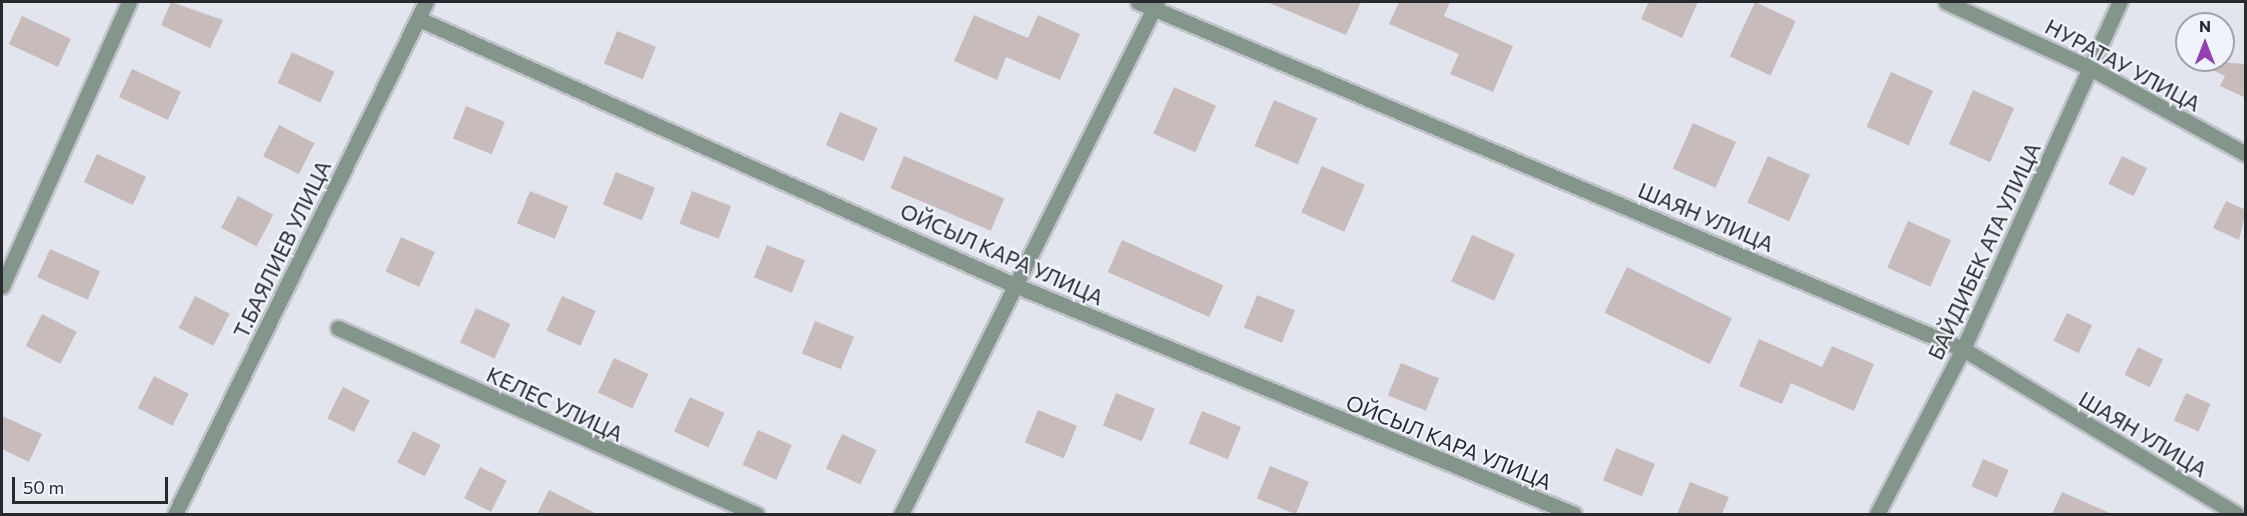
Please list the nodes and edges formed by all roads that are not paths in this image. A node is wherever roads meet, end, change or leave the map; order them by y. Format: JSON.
{"nodes":[{"id":1,"x":129,"y":2,"type":"edge"},
{"id":2,"x":426,"y":2,"type":"edge"},
{"id":3,"x":1138,"y":2,"type":"edge"},
{"id":4,"x":1946,"y":2,"type":"edge"},
{"id":5,"x":2120,"y":2,"type":"edge"},
{"id":6,"x":1156,"y":5,"type":"edge"},
{"id":7,"x":419,"y":19,"type":"junction"},
{"id":8,"x":2090,"y":68,"type":"junction"},
{"id":9,"x":2246,"y":154,"type":"edge"},
{"id":10,"x":1012,"y":284,"type":"junction"},
{"id":11,"x":2,"y":286,"type":"edge"},
{"id":12,"x":338,"y":328,"type":"dead end"},
{"id":13,"x":1963,"y":348,"type":"junction"},
{"id":14,"x":175,"y":514,"type":"edge"},
{"id":15,"x":756,"y":514,"type":"edge"},
{"id":16,"x":901,"y":514,"type":"edge"},
{"id":17,"x":1574,"y":514,"type":"edge"},
{"id":18,"x":1877,"y":514,"type":"edge"},
{"id":19,"x":2236,"y":514,"type":"edge"}],
"edges":[{"from":1,"to":11,"type":"street"},
{"from":2,"to":7,"type":"street","name":"Т.БАЯЛИЕВ УЛИЦА"},
{"from":3,"to":6,"type":"street","name":"ШАЯН УЛИЦА"},
{"from":4,"to":8,"type":"street","name":"НУРАТАУ УЛИЦА"},
{"from":5,"to":8,"type":"street","name":"БАЙДИБЕК АТА УЛИЦА"},
{"from":6,"to":10,"type":"street"},
{"from":6,"to":13,"type":"street","name":"ШАЯН УЛИЦА"},
{"from":7,"to":10,"type":"street","name":"ОЙСЫЛ КАРА УЛИЦА"},
{"from":7,"to":14,"type":"street","name":"Т.БАЯЛИЕВ УЛИЦА"},
{"from":8,"to":9,"type":"street","name":"НУРАТАУ УЛИЦА"},
{"from":8,"to":13,"type":"street","name":"БАЙДИБЕК АТА УЛИЦА"},
{"from":10,"to":16,"type":"street"},
{"from":10,"to":17,"type":"street","name":"ОЙСЫЛ КАРА УЛИЦА"},
{"from":12,"to":15,"type":"street","name":"КЕЛЕС УЛИЦА"},
{"from":13,"to":18,"type":"street","name":"БАЙДИБЕК АТА УЛИЦА"},
{"from":13,"to":19,"type":"street","name":"ШАЯН УЛИЦА"}]}
